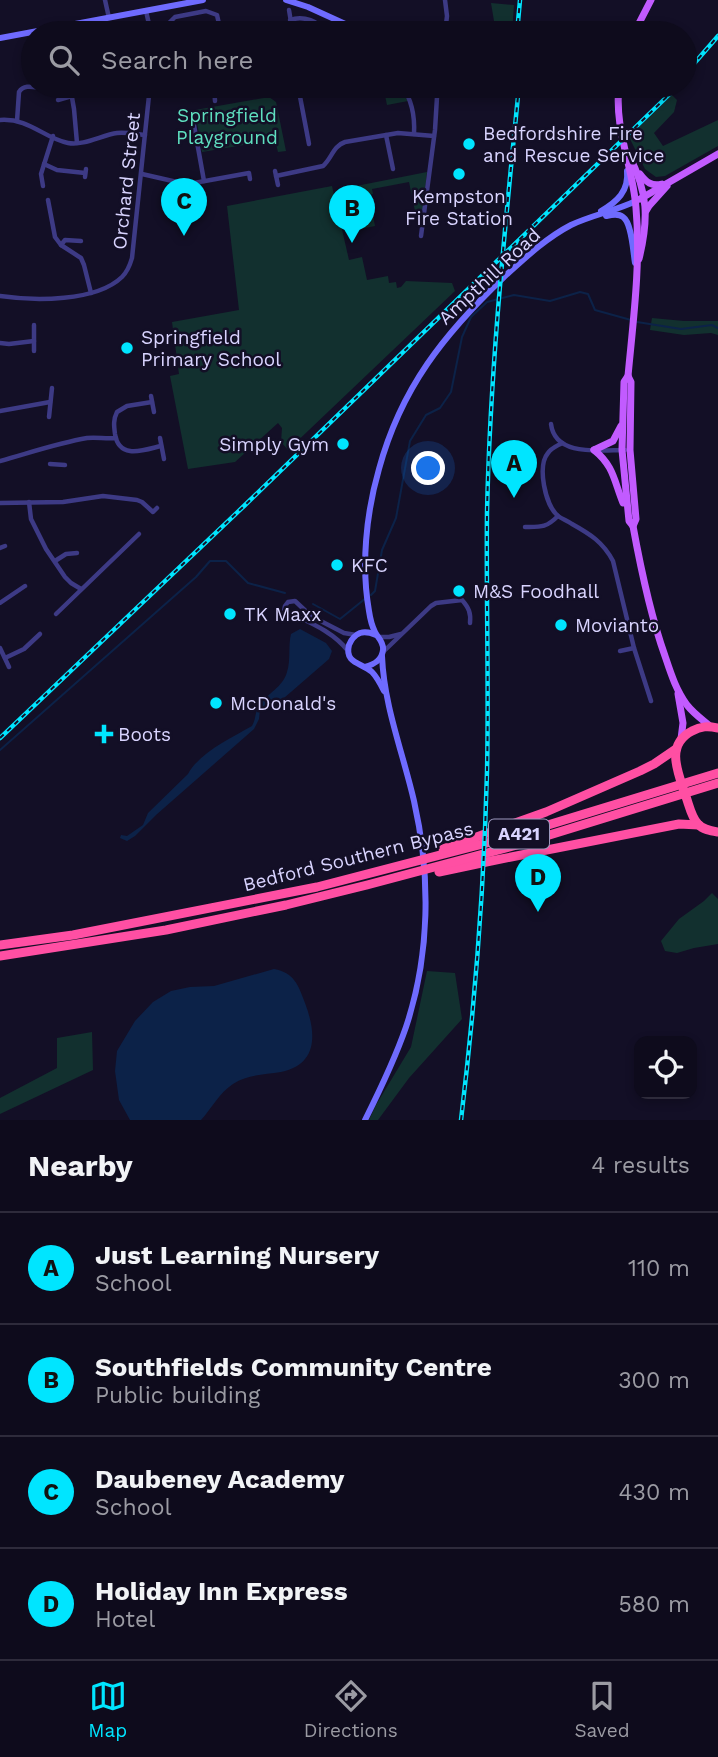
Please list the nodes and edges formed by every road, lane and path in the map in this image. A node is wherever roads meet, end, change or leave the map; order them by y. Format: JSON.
{"nodes":[{"id":1,"x":105,"y":0,"type":"edge"},
{"id":2,"x":201,"y":0,"type":"edge"},
{"id":3,"x":286,"y":0,"type":"edge"},
{"id":4,"x":445,"y":0,"type":"edge"},
{"id":5,"x":652,"y":0,"type":"edge"},
{"id":6,"x":289,"y":10,"type":"dead end"},
{"id":7,"x":146,"y":11,"type":"junction"},
{"id":8,"x":108,"y":18,"type":"junction"},
{"id":9,"x":290,"y":20,"type":"joint"},
{"id":10,"x":92,"y":21,"type":"edge"},
{"id":11,"x":148,"y":21,"type":"edge"},
{"id":12,"x":171,"y":21,"type":"edge"},
{"id":13,"x":218,"y":21,"type":"edge"},
{"id":14,"x":311,"y":21,"type":"edge"},
{"id":15,"x":332,"y":21,"type":"edge"},
{"id":16,"x":446,"y":21,"type":"edge"},
{"id":17,"x":641,"y":21,"type":"edge"},
{"id":18,"x":21,"y":34,"type":"edge"},
{"id":19,"x":0,"y":38,"type":"edge"},
{"id":20,"x":21,"y":89,"type":"edge"},
{"id":21,"x":65,"y":98,"type":"edge"},
{"id":22,"x":72,"y":98,"type":"edge"},
{"id":23,"x":149,"y":98,"type":"edge"},
{"id":24,"x":215,"y":98,"type":"edge"},
{"id":25,"x":300,"y":98,"type":"edge"},
{"id":26,"x":410,"y":98,"type":"edge"},
{"id":27,"x":437,"y":98,"type":"edge"},
{"id":28,"x":618,"y":98,"type":"edge"},
{"id":29,"x":58,"y":100,"type":"dead end"},
{"id":30,"x":215,"y":101,"type":"dead end"},
{"id":31,"x":192,"y":114,"type":"dead end"},
{"id":32,"x":0,"y":120,"type":"edge"},
{"id":33,"x":17,"y":121,"type":"junction"},
{"id":34,"x":414,"y":134,"type":"junction"},
{"id":35,"x":145,"y":135,"type":"junction"},
{"id":36,"x":386,"y":135,"type":"junction"},
{"id":37,"x":53,"y":136,"type":"junction"},
{"id":38,"x":434,"y":136,"type":"junction"},
{"id":39,"x":77,"y":143,"type":"junction"},
{"id":40,"x":309,"y":144,"type":"dead end"},
{"id":41,"x":625,"y":147,"type":"junction"},
{"id":42,"x":718,"y":154,"type":"edge"},
{"id":43,"x":633,"y":163,"type":"junction"},
{"id":44,"x":44,"y":164,"type":"junction"},
{"id":45,"x":393,"y":169,"type":"dead end"},
{"id":46,"x":85,"y":173,"type":"dead end"},
{"id":47,"x":142,"y":174,"type":"junction"},
{"id":48,"x":250,"y":179,"type":"dead end"},
{"id":49,"x":673,"y":180,"type":"junction"},
{"id":50,"x":204,"y":181,"type":"junction"},
{"id":51,"x":278,"y":185,"type":"dead end"},
{"id":52,"x":43,"y":186,"type":"dead end"},
{"id":53,"x":644,"y":197,"type":"junction"},
{"id":54,"x":48,"y":200,"type":"dead end"},
{"id":55,"x":636,"y":201,"type":"junction"},
{"id":56,"x":646,"y":211,"type":"junction"},
{"id":57,"x":590,"y":217,"type":"junction"},
{"id":58,"x":421,"y":236,"type":"dead end"},
{"id":59,"x":81,"y":242,"type":"dead end"},
{"id":60,"x":61,"y":245,"type":"junction"},
{"id":61,"x":636,"y":270,"type":"junction"},
{"id":62,"x":91,"y":293,"type":"junction"},
{"id":63,"x":0,"y":296,"type":"edge"},
{"id":64,"x":34,"y":326,"type":"dead end"},
{"id":65,"x":34,"y":341,"type":"junction"},
{"id":66,"x":0,"y":343,"type":"edge"},
{"id":67,"x":34,"y":351,"type":"dead end"},
{"id":68,"x":628,"y":376,"type":"junction"},
{"id":69,"x":52,"y":388,"type":"dead end"},
{"id":70,"x":50,"y":402,"type":"junction"},
{"id":71,"x":0,"y":411,"type":"edge"},
{"id":72,"x":154,"y":412,"type":"dead end"},
{"id":73,"x":49,"y":417,"type":"dead end"},
{"id":74,"x":551,"y":424,"type":"dead end"},
{"id":75,"x":622,"y":425,"type":"junction"},
{"id":76,"x":116,"y":438,"type":"junction"},
{"id":77,"x":160,"y":438,"type":"dead end"},
{"id":78,"x":562,"y":443,"type":"junction"},
{"id":79,"x":161,"y":446,"type":"junction"},
{"id":80,"x":594,"y":450,"type":"junction"},
{"id":81,"x":626,"y":450,"type":"junction"},
{"id":82,"x":164,"y":459,"type":"dead end"},
{"id":83,"x":0,"y":461,"type":"edge"},
{"id":84,"x":50,"y":464,"type":"dead end"},
{"id":85,"x":65,"y":464,"type":"dead end"},
{"id":86,"x":29,"y":502,"type":"junction"},
{"id":87,"x":0,"y":503,"type":"edge"},
{"id":88,"x":626,"y":506,"type":"junction"},
{"id":89,"x":157,"y":508,"type":"dead end"},
{"id":90,"x":558,"y":516,"type":"junction"},
{"id":91,"x":633,"y":526,"type":"junction"},
{"id":92,"x":525,"y":527,"type":"dead end"},
{"id":93,"x":139,"y":534,"type":"dead end"},
{"id":94,"x":77,"y":553,"type":"dead end"},
{"id":95,"x":55,"y":561,"type":"junction"},
{"id":96,"x":25,"y":586,"type":"dead end"},
{"id":97,"x":82,"y":589,"type":"junction"},
{"id":98,"x":0,"y":603,"type":"edge"},
{"id":99,"x":302,"y":608,"type":"junction"},
{"id":100,"x":369,"y":613,"type":"junction"},
{"id":101,"x":56,"y":614,"type":"dead end"},
{"id":102,"x":298,"y":617,"type":"junction"},
{"id":103,"x":470,"y":624,"type":"dead end"},
{"id":104,"x":401,"y":633,"type":"junction"},
{"id":105,"x":40,"y":634,"type":"dead end"},
{"id":106,"x":357,"y":634,"type":"junction"},
{"id":107,"x":378,"y":636,"type":"junction"},
{"id":108,"x":0,"y":648,"type":"edge"},
{"id":109,"x":634,"y":648,"type":"junction"},
{"id":110,"x":349,"y":651,"type":"junction"},
{"id":111,"x":620,"y":651,"type":"dead end"},
{"id":112,"x":382,"y":654,"type":"junction"},
{"id":113,"x":5,"y":658,"type":"junction"},
{"id":114,"x":9,"y":667,"type":"dead end"},
{"id":115,"x":365,"y":667,"type":"junction"},
{"id":116,"x":677,"y":689,"type":"junction"},
{"id":117,"x":385,"y":692,"type":"junction"},
{"id":118,"x":651,"y":701,"type":"dead end"},
{"id":119,"x":715,"y":727,"type":"edge"},
{"id":120,"x":681,"y":739,"type":"junction"},
{"id":121,"x":676,"y":749,"type":"junction"},
{"id":122,"x":718,"y":773,"type":"edge"},
{"id":123,"x":718,"y":783,"type":"edge"},
{"id":124,"x":699,"y":825,"type":"junction"},
{"id":125,"x":718,"y":832,"type":"edge"},
{"id":126,"x":367,"y":885,"type":"junction"},
{"id":127,"x":317,"y":887,"type":"junction"},
{"id":128,"x":0,"y":946,"type":"edge"},
{"id":129,"x":0,"y":956,"type":"edge"},
{"id":130,"x":365,"y":1120,"type":"edge"}],
"edges":[{"from":1,"to":8,"type":"street"},
{"from":2,"to":7,"type":"main road"},
{"from":3,"to":15,"type":"main road"},
{"from":4,"to":16,"type":"street"},
{"from":5,"to":17,"type":"main road"},
{"from":6,"to":9,"type":"street"},
{"from":7,"to":8,"type":"main road"},
{"from":7,"to":11,"type":"street"},
{"from":8,"to":10,"type":"main road"},
{"from":9,"to":14,"type":"street"},
{"from":12,"to":13,"type":"street"},
{"from":18,"to":19,"type":"main road"},
{"from":20,"to":33,"type":"street"},
{"from":21,"to":29,"type":"street"},
{"from":22,"to":39,"type":"street"},
{"from":23,"to":35,"type":"street","name":"Orchard Street"},
{"from":24,"to":30,"type":"street"},
{"from":25,"to":40,"type":"street"},
{"from":26,"to":34,"type":"street"},
{"from":27,"to":38,"type":"street"},
{"from":28,"to":41,"type":"main road"},
{"from":31,"to":50,"type":"street"},
{"from":32,"to":33,"type":"street"},
{"from":33,"to":37,"type":"street"},
{"from":34,"to":36,"type":"street"},
{"from":34,"to":38,"type":"street"},
{"from":35,"to":39,"type":"street"},
{"from":35,"to":47,"type":"street","name":"Orchard Street"},
{"from":36,"to":45,"type":"street"},
{"from":36,"to":51,"type":"street"},
{"from":37,"to":39,"type":"street"},
{"from":37,"to":44,"type":"street"},
{"from":38,"to":58,"type":"street"},
{"from":41,"to":43,"type":"main road"},
{"from":41,"to":55,"type":"main road"},
{"from":41,"to":57,"type":"main road","name":"Ampthill Road"},
{"from":42,"to":49,"type":"main road"},
{"from":43,"to":49,"type":"main road"},
{"from":43,"to":53,"type":"main road"},
{"from":44,"to":46,"type":"street"},
{"from":44,"to":52,"type":"street"},
{"from":47,"to":50,"type":"street"},
{"from":47,"to":62,"type":"street","name":"Orchard Street"},
{"from":48,"to":50,"type":"street"},
{"from":49,"to":53,"type":"main road"},
{"from":49,"to":56,"type":"main road"},
{"from":53,"to":55,"type":"main road"},
{"from":53,"to":56,"type":"main road"},
{"from":54,"to":60,"type":"street"},
{"from":55,"to":57,"type":"main road","name":"Ampthill Road"},
{"from":55,"to":61,"type":"main road"},
{"from":56,"to":61,"type":"main road"},
{"from":57,"to":61,"type":"main road"},
{"from":57,"to":100,"type":"main road","name":"Ampthill Road"},
{"from":59,"to":60,"type":"street"},
{"from":60,"to":62,"type":"street"},
{"from":61,"to":68,"type":"main road"},
{"from":62,"to":63,"type":"street","name":"Orchard Street"},
{"from":64,"to":65,"type":"street"},
{"from":65,"to":66,"type":"street"},
{"from":65,"to":67,"type":"street"},
{"from":68,"to":75,"type":"main road"},
{"from":68,"to":81,"type":"main road"},
{"from":69,"to":70,"type":"street"},
{"from":70,"to":71,"type":"street"},
{"from":70,"to":73,"type":"street"},
{"from":72,"to":76,"type":"street"},
{"from":74,"to":78,"type":"street"},
{"from":75,"to":80,"type":"main road"},
{"from":75,"to":81,"type":"main road"},
{"from":76,"to":79,"type":"street"},
{"from":76,"to":83,"type":"street"},
{"from":77,"to":79,"type":"street"},
{"from":78,"to":80,"type":"street"},
{"from":78,"to":90,"type":"street"},
{"from":79,"to":82,"type":"street"},
{"from":80,"to":81,"type":"street"},
{"from":80,"to":88,"type":"main road"},
{"from":81,"to":88,"type":"main road"},
{"from":81,"to":91,"type":"main road"},
{"from":84,"to":85,"type":"street"},
{"from":86,"to":87,"type":"street"},
{"from":86,"to":89,"type":"street"},
{"from":86,"to":95,"type":"street"},
{"from":88,"to":91,"type":"main road"},
{"from":90,"to":92,"type":"street"},
{"from":90,"to":109,"type":"street"},
{"from":91,"to":116,"type":"main road"},
{"from":93,"to":97,"type":"street"},
{"from":94,"to":95,"type":"street"},
{"from":95,"to":97,"type":"street"},
{"from":96,"to":98,"type":"street"},
{"from":97,"to":101,"type":"street"},
{"from":99,"to":102,"type":"street"},
{"from":99,"to":102,"type":"street"},
{"from":99,"to":106,"type":"street"},
{"from":100,"to":106,"type":"main road"},
{"from":100,"to":107,"type":"main road","name":"Ampthill Road"},
{"from":102,"to":110,"type":"street"},
{"from":103,"to":104,"type":"street"},
{"from":104,"to":107,"type":"street"},
{"from":104,"to":112,"type":"street"},
{"from":105,"to":113,"type":"street"},
{"from":106,"to":107,"type":"main road"},
{"from":106,"to":110,"type":"main road"},
{"from":107,"to":112,"type":"main road"},
{"from":108,"to":113,"type":"street"},
{"from":109,"to":111,"type":"street"},
{"from":109,"to":118,"type":"street"},
{"from":110,"to":115,"type":"main road"},
{"from":112,"to":115,"type":"main road"},
{"from":112,"to":117,"type":"main road"},
{"from":113,"to":114,"type":"street"},
{"from":115,"to":117,"type":"main road"},
{"from":116,"to":119,"type":"main road"},
{"from":116,"to":120,"type":"main road"},
{"from":117,"to":130,"type":"main road"},
{"from":119,"to":120,"type":"highway"},
{"from":120,"to":121,"type":"highway"},
{"from":121,"to":124,"type":"highway"},
{"from":121,"to":127,"type":"highway"},
{"from":122,"to":127,"type":"highway","name":"Bedford Southern Bypass","number":"A421"},
{"from":123,"to":126,"type":"highway","name":"Bedford Southern Bypass","number":"A421"},
{"from":124,"to":125,"type":"highway"},
{"from":124,"to":126,"type":"highway"},
{"from":126,"to":129,"type":"highway","name":"Bedford Southern Bypass","number":"A421"},
{"from":127,"to":128,"type":"highway","name":"Bedford Southern Bypass","number":"A421"}]}
